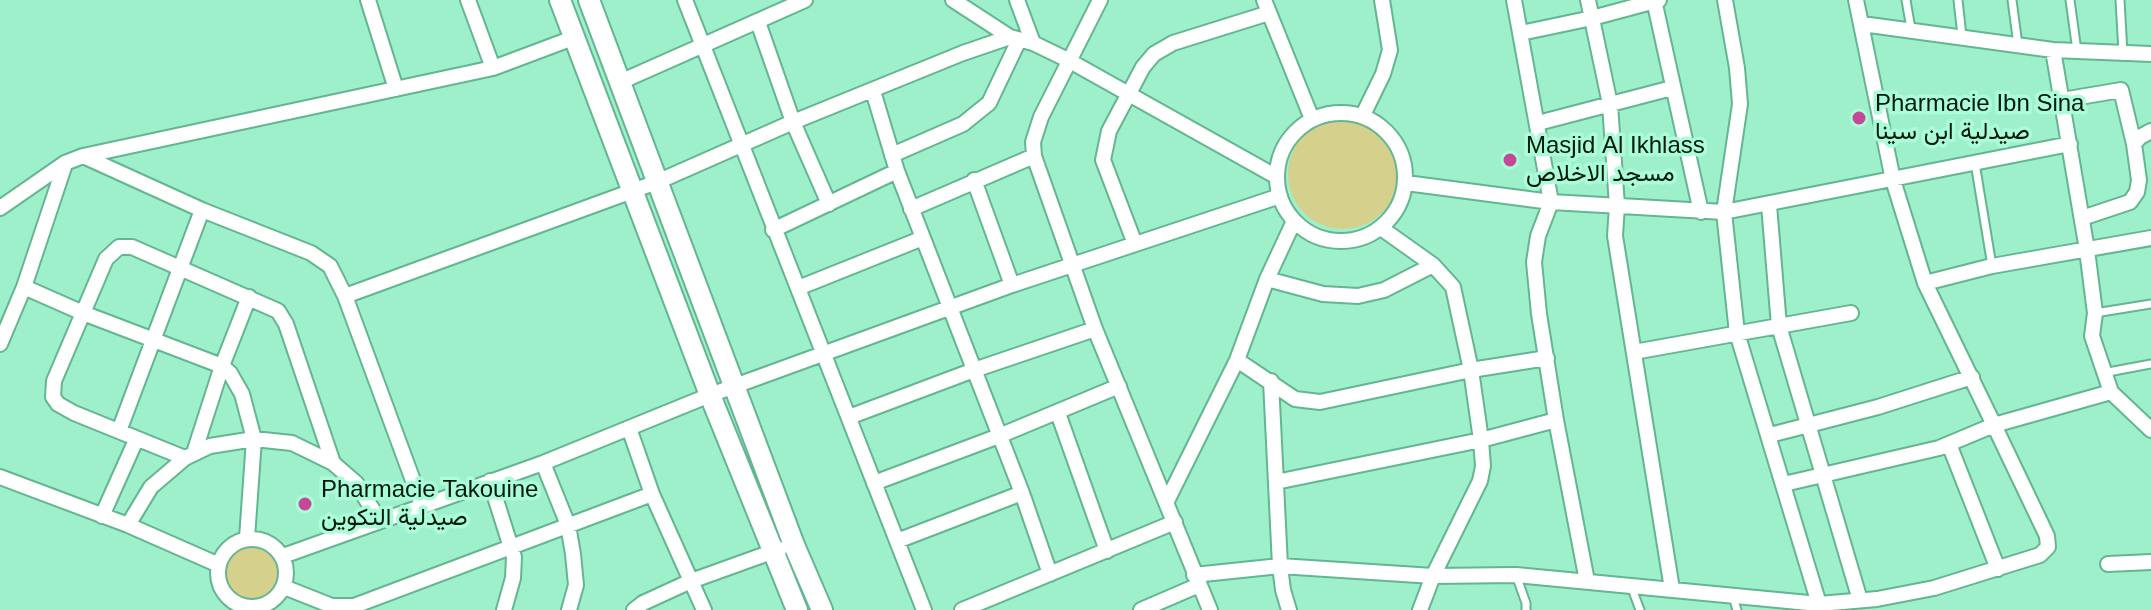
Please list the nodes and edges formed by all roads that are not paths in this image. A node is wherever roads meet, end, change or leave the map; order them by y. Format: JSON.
{"nodes":[{"id":1,"x":368,"y":0,"type":"edge"},
{"id":2,"x":468,"y":0,"type":"edge"},
{"id":3,"x":560,"y":0,"type":"edge"},
{"id":4,"x":589,"y":0,"type":"edge"},
{"id":5,"x":685,"y":0,"type":"edge"},
{"id":6,"x":805,"y":0,"type":"edge"},
{"id":7,"x":953,"y":0,"type":"edge"},
{"id":8,"x":1017,"y":0,"type":"edge"},
{"id":9,"x":1100,"y":0,"type":"edge"},
{"id":10,"x":1382,"y":0,"type":"edge"},
{"id":11,"x":1514,"y":0,"type":"edge"},
{"id":12,"x":1588,"y":0,"type":"edge"},
{"id":13,"x":1656,"y":0,"type":"edge"},
{"id":14,"x":1725,"y":0,"type":"edge"},
{"id":15,"x":1856,"y":0,"type":"edge"},
{"id":16,"x":1906,"y":0,"type":"edge"},
{"id":17,"x":1958,"y":0,"type":"edge"},
{"id":18,"x":2012,"y":0,"type":"edge"},
{"id":19,"x":2070,"y":0,"type":"edge"},
{"id":20,"x":2120,"y":0,"type":"edge"},
{"id":21,"x":1266,"y":6,"type":"edge"},
{"id":22,"x":1592,"y":18,"type":"junction"},
{"id":23,"x":758,"y":22,"type":"junction"},
{"id":24,"x":1862,"y":24,"type":"junction"},
{"id":25,"x":1911,"y":29,"type":"junction"},
{"id":26,"x":1521,"y":33,"type":"junction"},
{"id":27,"x":1962,"y":36,"type":"junction"},
{"id":28,"x":573,"y":38,"type":"junction"},
{"id":29,"x":1021,"y":40,"type":"junction"},
{"id":30,"x":2018,"y":45,"type":"junction"},
{"id":31,"x":702,"y":47,"type":"junction"},
{"id":32,"x":2053,"y":50,"type":"junction"},
{"id":33,"x":2077,"y":51,"type":"junction"},
{"id":34,"x":2123,"y":53,"type":"junction"},
{"id":35,"x":2151,"y":54,"type":"edge"},
{"id":36,"x":1068,"y":60,"type":"junction"},
{"id":37,"x":493,"y":68,"type":"junction"},
{"id":38,"x":620,"y":82,"type":"junction"},
{"id":39,"x":1672,"y":88,"type":"junction"},
{"id":40,"x":396,"y":89,"type":"junction"},
{"id":41,"x":873,"y":91,"type":"junction"},
{"id":42,"x":1128,"y":94,"type":"junction"},
{"id":43,"x":2062,"y":100,"type":"junction"},
{"id":44,"x":1610,"y":104,"type":"junction"},
{"id":45,"x":1363,"y":115,"type":"junction"},
{"id":46,"x":1312,"y":119,"type":"junction"},
{"id":47,"x":793,"y":122,"type":"junction"},
{"id":48,"x":1538,"y":123,"type":"junction"},
{"id":49,"x":2151,"y":131,"type":"edge"},
{"id":50,"x":2070,"y":144,"type":"junction"},
{"id":51,"x":2134,"y":144,"type":"junction"},
{"id":52,"x":741,"y":146,"type":"junction"},
{"id":53,"x":892,"y":155,"type":"junction"},
{"id":54,"x":83,"y":156,"type":"junction"},
{"id":55,"x":1034,"y":156,"type":"junction"},
{"id":56,"x":65,"y":163,"type":"junction"},
{"id":57,"x":1975,"y":163,"type":"junction"},
{"id":58,"x":897,"y":171,"type":"junction"},
{"id":59,"x":1277,"y":177,"type":"junction"},
{"id":60,"x":974,"y":180,"type":"junction"},
{"id":61,"x":1893,"y":180,"type":"junction"},
{"id":62,"x":657,"y":182,"type":"junction"},
{"id":63,"x":1406,"y":183,"type":"junction"},
{"id":64,"x":633,"y":191,"type":"junction"},
{"id":65,"x":1280,"y":196,"type":"junction"},
{"id":66,"x":1551,"y":202,"type":"junction"},
{"id":67,"x":829,"y":204,"type":"junction"},
{"id":68,"x":1769,"y":205,"type":"junction"},
{"id":69,"x":1617,"y":206,"type":"junction"},
{"id":70,"x":0,"y":208,"type":"edge"},
{"id":71,"x":911,"y":209,"type":"junction"},
{"id":72,"x":202,"y":210,"type":"junction"},
{"id":73,"x":1701,"y":212,"type":"junction"},
{"id":74,"x":1724,"y":212,"type":"junction"},
{"id":75,"x":2082,"y":218,"type":"junction"},
{"id":76,"x":1294,"y":221,"type":"junction"},
{"id":77,"x":1381,"y":228,"type":"junction"},
{"id":78,"x":773,"y":230,"type":"junction"},
{"id":79,"x":923,"y":238,"type":"junction"},
{"id":80,"x":2151,"y":238,"type":"edge"},
{"id":81,"x":1135,"y":244,"type":"junction"},
{"id":82,"x":2087,"y":250,"type":"junction"},
{"id":83,"x":1073,"y":263,"type":"junction"},
{"id":84,"x":1433,"y":265,"type":"junction"},
{"id":85,"x":1992,"y":266,"type":"junction"},
{"id":86,"x":179,"y":267,"type":"junction"},
{"id":87,"x":1267,"y":279,"type":"junction"},
{"id":88,"x":1925,"y":283,"type":"junction"},
{"id":89,"x":1012,"y":285,"type":"junction"},
{"id":90,"x":24,"y":287,"type":"junction"},
{"id":91,"x":798,"y":288,"type":"junction"},
{"id":92,"x":345,"y":296,"type":"junction"},
{"id":93,"x":249,"y":297,"type":"junction"},
{"id":94,"x":2151,"y":304,"type":"edge"},
{"id":95,"x":950,"y":308,"type":"junction"},
{"id":96,"x":83,"y":313,"type":"junction"},
{"id":97,"x":1851,"y":313,"type":"dead end"},
{"id":98,"x":2095,"y":313,"type":"junction"},
{"id":99,"x":1779,"y":326,"type":"junction"},
{"id":100,"x":1095,"y":329,"type":"junction"},
{"id":101,"x":1737,"y":333,"type":"junction"},
{"id":102,"x":153,"y":339,"type":"junction"},
{"id":103,"x":0,"y":344,"type":"edge"},
{"id":104,"x":1634,"y":352,"type":"junction"},
{"id":105,"x":825,"y":353,"type":"junction"},
{"id":106,"x":1547,"y":358,"type":"junction"},
{"id":107,"x":1237,"y":360,"type":"junction"},
{"id":108,"x":2151,"y":364,"type":"edge"},
{"id":109,"x":222,"y":366,"type":"junction"},
{"id":110,"x":974,"y":370,"type":"junction"},
{"id":111,"x":1471,"y":370,"type":"junction"},
{"id":112,"x":2103,"y":373,"type":"junction"},
{"id":113,"x":1972,"y":377,"type":"junction"},
{"id":114,"x":1271,"y":381,"type":"junction"},
{"id":115,"x":735,"y":386,"type":"junction"},
{"id":116,"x":1119,"y":386,"type":"junction"},
{"id":117,"x":2111,"y":392,"type":"junction"},
{"id":118,"x":710,"y":395,"type":"junction"},
{"id":119,"x":1058,"y":413,"type":"junction"},
{"id":120,"x":849,"y":417,"type":"junction"},
{"id":121,"x":1556,"y":420,"type":"junction"},
{"id":122,"x":1810,"y":424,"type":"junction"},
{"id":123,"x":1994,"y":425,"type":"junction"},
{"id":124,"x":629,"y":428,"type":"junction"},
{"id":125,"x":2151,"y":430,"type":"edge"},
{"id":126,"x":119,"y":431,"type":"junction"},
{"id":127,"x":1770,"y":435,"type":"junction"},
{"id":128,"x":999,"y":436,"type":"junction"},
{"id":129,"x":254,"y":439,"type":"junction"},
{"id":130,"x":136,"y":440,"type":"junction"},
{"id":131,"x":1481,"y":440,"type":"junction"},
{"id":132,"x":1949,"y":444,"type":"junction"},
{"id":133,"x":190,"y":455,"type":"junction"},
{"id":134,"x":333,"y":463,"type":"junction"},
{"id":135,"x":543,"y":463,"type":"junction"},
{"id":136,"x":1823,"y":475,"type":"junction"},
{"id":137,"x":0,"y":477,"type":"edge"},
{"id":138,"x":490,"y":481,"type":"junction"},
{"id":139,"x":1276,"y":482,"type":"junction"},
{"id":140,"x":874,"y":483,"type":"junction"},
{"id":141,"x":1784,"y":484,"type":"junction"},
{"id":142,"x":1022,"y":493,"type":"junction"},
{"id":143,"x":652,"y":494,"type":"junction"},
{"id":144,"x":1167,"y":501,"type":"junction"},
{"id":145,"x":422,"y":505,"type":"junction"},
{"id":146,"x":102,"y":516,"type":"junction"},
{"id":147,"x":379,"y":520,"type":"junction"},
{"id":148,"x":1175,"y":522,"type":"junction"},
{"id":149,"x":128,"y":525,"type":"junction"},
{"id":150,"x":568,"y":525,"type":"junction"},
{"id":151,"x":247,"y":538,"type":"junction"},
{"id":152,"x":897,"y":541,"type":"junction"},
{"id":153,"x":512,"y":545,"type":"junction"},
{"id":154,"x":794,"y":545,"type":"junction"},
{"id":155,"x":1107,"y":551,"type":"junction"},
{"id":156,"x":772,"y":552,"type":"junction"},
{"id":157,"x":283,"y":556,"type":"junction"},
{"id":158,"x":2151,"y":562,"type":"edge"},
{"id":159,"x":2108,"y":564,"type":"dead end"},
{"id":160,"x":219,"y":565,"type":"junction"},
{"id":161,"x":1280,"y":566,"type":"junction"},
{"id":162,"x":1998,"y":569,"type":"junction"},
{"id":163,"x":1050,"y":574,"type":"junction"},
{"id":164,"x":1516,"y":575,"type":"junction"},
{"id":165,"x":1433,"y":576,"type":"junction"},
{"id":166,"x":1196,"y":580,"type":"junction"},
{"id":167,"x":691,"y":581,"type":"junction"},
{"id":168,"x":1587,"y":581,"type":"junction"},
{"id":169,"x":1631,"y":585,"type":"junction"},
{"id":170,"x":284,"y":587,"type":"junction"},
{"id":171,"x":1672,"y":589,"type":"junction"},
{"id":172,"x":1732,"y":595,"type":"junction"},
{"id":173,"x":1860,"y":600,"type":"junction"},
{"id":174,"x":992,"y":604,"type":"edge"},
{"id":175,"x":1819,"y":604,"type":"junction"},
{"id":176,"x":358,"y":606,"type":"edge"},
{"id":177,"x":260,"y":608,"type":"edge"},
{"id":178,"x":572,"y":609,"type":"edge"},
{"id":179,"x":378,"y":610,"type":"edge"},
{"id":180,"x":504,"y":610,"type":"edge"},
{"id":181,"x":634,"y":610,"type":"edge"},
{"id":182,"x":704,"y":610,"type":"edge"},
{"id":183,"x":797,"y":610,"type":"edge"},
{"id":184,"x":822,"y":610,"type":"edge"},
{"id":185,"x":924,"y":610,"type":"edge"},
{"id":186,"x":962,"y":610,"type":"edge"},
{"id":187,"x":1141,"y":610,"type":"edge"},
{"id":188,"x":1210,"y":610,"type":"edge"},
{"id":189,"x":1289,"y":610,"type":"edge"},
{"id":190,"x":1420,"y":610,"type":"edge"},
{"id":191,"x":1526,"y":610,"type":"edge"},
{"id":192,"x":1640,"y":610,"type":"edge"},
{"id":193,"x":1737,"y":610,"type":"edge"}],
"edges":[{"from":1,"to":40,"type":"street"},
{"from":2,"to":37,"type":"street"},
{"from":3,"to":28,"type":"street"},
{"from":4,"to":38,"type":"street"},
{"from":5,"to":31,"type":"street"},
{"from":6,"to":23,"type":"street"},
{"from":7,"to":29,"type":"street"},
{"from":8,"to":29,"type":"street"},
{"from":9,"to":36,"type":"street"},
{"from":10,"to":45,"type":"street"},
{"from":11,"to":26,"type":"street"},
{"from":12,"to":22,"type":"street"},
{"from":13,"to":22,"type":"street"},
{"from":13,"to":39,"type":"street"},
{"from":14,"to":74,"type":"street"},
{"from":15,"to":24,"type":"street"},
{"from":16,"to":25,"type":"lane"},
{"from":17,"to":27,"type":"lane"},
{"from":18,"to":30,"type":"lane"},
{"from":19,"to":33,"type":"lane"},
{"from":20,"to":34,"type":"lane"},
{"from":21,"to":42,"type":"street"},
{"from":21,"to":46,"type":"street"},
{"from":22,"to":26,"type":"street"},
{"from":22,"to":44,"type":"street"},
{"from":23,"to":31,"type":"street"},
{"from":23,"to":47,"type":"street"},
{"from":24,"to":25,"type":"street"},
{"from":24,"to":61,"type":"street"},
{"from":25,"to":27,"type":"street"},
{"from":26,"to":48,"type":"street"},
{"from":27,"to":30,"type":"street"},
{"from":28,"to":37,"type":"street"},
{"from":28,"to":64,"type":"street"},
{"from":29,"to":36,"type":"street"},
{"from":29,"to":41,"type":"street"},
{"from":29,"to":53,"type":"street"},
{"from":30,"to":32,"type":"street"},
{"from":31,"to":38,"type":"street"},
{"from":31,"to":52,"type":"street"},
{"from":32,"to":33,"type":"street"},
{"from":32,"to":43,"type":"street"},
{"from":33,"to":34,"type":"street"},
{"from":34,"to":35,"type":"street"},
{"from":36,"to":42,"type":"street"},
{"from":36,"to":55,"type":"street"},
{"from":37,"to":40,"type":"street"},
{"from":38,"to":62,"type":"street"},
{"from":39,"to":44,"type":"street"},
{"from":39,"to":73,"type":"street"},
{"from":40,"to":54,"type":"street"},
{"from":41,"to":47,"type":"street"},
{"from":41,"to":53,"type":"street"},
{"from":42,"to":59,"type":"street"},
{"from":42,"to":81,"type":"street"},
{"from":43,"to":50,"type":"street"},
{"from":43,"to":51,"type":"street"},
{"from":44,"to":48,"type":"street"},
{"from":44,"to":69,"type":"street"},
{"from":45,"to":46,"type":"street"},
{"from":45,"to":63,"type":"street"},
{"from":46,"to":59,"type":"street"},
{"from":47,"to":52,"type":"street"},
{"from":47,"to":67,"type":"street"},
{"from":48,"to":66,"type":"street"},
{"from":49,"to":51,"type":"street"},
{"from":50,"to":57,"type":"street"},
{"from":50,"to":75,"type":"street"},
{"from":51,"to":75,"type":"street"},
{"from":52,"to":62,"type":"street"},
{"from":52,"to":78,"type":"street"},
{"from":53,"to":58,"type":"street"},
{"from":54,"to":56,"type":"street"},
{"from":54,"to":72,"type":"street"},
{"from":55,"to":60,"type":"street"},
{"from":55,"to":83,"type":"street"},
{"from":56,"to":70,"type":"street"},
{"from":56,"to":90,"type":"street"},
{"from":57,"to":61,"type":"street"},
{"from":57,"to":85,"type":"lane"},
{"from":58,"to":67,"type":"street"},
{"from":58,"to":71,"type":"street"},
{"from":59,"to":65,"type":"street"},
{"from":60,"to":71,"type":"street"},
{"from":60,"to":89,"type":"street"},
{"from":61,"to":68,"type":"street"},
{"from":61,"to":88,"type":"street"},
{"from":62,"to":64,"type":"street"},
{"from":62,"to":115,"type":"street"},
{"from":63,"to":66,"type":"street"},
{"from":63,"to":77,"type":"street"},
{"from":64,"to":92,"type":"street"},
{"from":64,"to":118,"type":"street"},
{"from":65,"to":76,"type":"street"},
{"from":65,"to":81,"type":"street"},
{"from":66,"to":69,"type":"street"},
{"from":66,"to":106,"type":"street"},
{"from":67,"to":78,"type":"street"},
{"from":68,"to":74,"type":"street"},
{"from":68,"to":99,"type":"street"},
{"from":69,"to":73,"type":"street"},
{"from":69,"to":104,"type":"street"},
{"from":71,"to":79,"type":"street"},
{"from":72,"to":86,"type":"street"},
{"from":72,"to":92,"type":"street"},
{"from":73,"to":74,"type":"street"},
{"from":74,"to":101,"type":"street"},
{"from":75,"to":82,"type":"street"},
{"from":76,"to":77,"type":"street"},
{"from":76,"to":87,"type":"street"},
{"from":77,"to":84,"type":"street"},
{"from":78,"to":91,"type":"street"},
{"from":79,"to":91,"type":"street"},
{"from":79,"to":95,"type":"street"},
{"from":80,"to":82,"type":"street"},
{"from":81,"to":83,"type":"street"},
{"from":82,"to":85,"type":"street"},
{"from":82,"to":98,"type":"street"},
{"from":83,"to":89,"type":"street"},
{"from":83,"to":100,"type":"street"},
{"from":84,"to":87,"type":"street"},
{"from":84,"to":111,"type":"street"},
{"from":85,"to":88,"type":"street"},
{"from":86,"to":93,"type":"street"},
{"from":86,"to":96,"type":"street"},
{"from":86,"to":102,"type":"street"},
{"from":87,"to":107,"type":"street"},
{"from":88,"to":113,"type":"street"},
{"from":89,"to":95,"type":"street"},
{"from":90,"to":96,"type":"street"},
{"from":90,"to":103,"type":"street"},
{"from":91,"to":105,"type":"street"},
{"from":92,"to":145,"type":"street"},
{"from":93,"to":109,"type":"street"},
{"from":93,"to":134,"type":"street"},
{"from":94,"to":98,"type":"lane"},
{"from":95,"to":105,"type":"street"},
{"from":95,"to":110,"type":"street"},
{"from":96,"to":102,"type":"street"},
{"from":96,"to":126,"type":"street"},
{"from":97,"to":99,"type":"street"},
{"from":98,"to":112,"type":"street"},
{"from":99,"to":101,"type":"street"},
{"from":99,"to":122,"type":"street"},
{"from":100,"to":110,"type":"street"},
{"from":100,"to":116,"type":"street"},
{"from":101,"to":104,"type":"street"},
{"from":101,"to":127,"type":"street"},
{"from":102,"to":109,"type":"street"},
{"from":102,"to":126,"type":"street"},
{"from":104,"to":171,"type":"street"},
{"from":105,"to":115,"type":"street"},
{"from":105,"to":120,"type":"street"},
{"from":106,"to":111,"type":"street"},
{"from":106,"to":121,"type":"street"},
{"from":107,"to":114,"type":"street"},
{"from":107,"to":144,"type":"street"},
{"from":108,"to":112,"type":"lane"},
{"from":109,"to":129,"type":"street"},
{"from":109,"to":133,"type":"street"},
{"from":110,"to":120,"type":"street"},
{"from":110,"to":128,"type":"street"},
{"from":111,"to":114,"type":"street"},
{"from":111,"to":131,"type":"street"},
{"from":112,"to":117,"type":"street"},
{"from":113,"to":122,"type":"street"},
{"from":113,"to":123,"type":"street"},
{"from":114,"to":139,"type":"street"},
{"from":115,"to":118,"type":"street"},
{"from":115,"to":154,"type":"street"},
{"from":116,"to":119,"type":"street"},
{"from":116,"to":144,"type":"street"},
{"from":117,"to":123,"type":"street"},
{"from":117,"to":125,"type":"street"},
{"from":118,"to":124,"type":"street"},
{"from":118,"to":156,"type":"street"},
{"from":119,"to":128,"type":"street"},
{"from":119,"to":155,"type":"street"},
{"from":120,"to":140,"type":"street"},
{"from":121,"to":131,"type":"street"},
{"from":121,"to":168,"type":"street"},
{"from":122,"to":127,"type":"street"},
{"from":122,"to":136,"type":"street"},
{"from":123,"to":132,"type":"street"},
{"from":123,"to":162,"type":"street"},
{"from":124,"to":135,"type":"street"},
{"from":124,"to":143,"type":"street"},
{"from":126,"to":130,"type":"street"},
{"from":127,"to":141,"type":"street"},
{"from":128,"to":140,"type":"street"},
{"from":128,"to":142,"type":"street"},
{"from":129,"to":133,"type":"street"},
{"from":129,"to":134,"type":"street"},
{"from":129,"to":151,"type":"street"},
{"from":130,"to":133,"type":"street"},
{"from":130,"to":146,"type":"street"},
{"from":131,"to":139,"type":"street"},
{"from":131,"to":165,"type":"street"},
{"from":132,"to":136,"type":"street"},
{"from":132,"to":162,"type":"street"},
{"from":133,"to":149,"type":"street"},
{"from":134,"to":147,"type":"street"},
{"from":135,"to":138,"type":"street"},
{"from":135,"to":150,"type":"street"},
{"from":136,"to":141,"type":"street"},
{"from":136,"to":173,"type":"street"},
{"from":137,"to":146,"type":"street"},
{"from":138,"to":145,"type":"street"},
{"from":138,"to":153,"type":"street"},
{"from":139,"to":161,"type":"street"},
{"from":140,"to":152,"type":"street"},
{"from":141,"to":175,"type":"street"},
{"from":142,"to":152,"type":"street"},
{"from":142,"to":163,"type":"street"},
{"from":143,"to":150,"type":"street"},
{"from":143,"to":167,"type":"street"},
{"from":144,"to":148,"type":"street"},
{"from":145,"to":147,"type":"street"},
{"from":146,"to":149,"type":"street"},
{"from":147,"to":157,"type":"street"},
{"from":148,"to":155,"type":"street"},
{"from":148,"to":166,"type":"street"},
{"from":149,"to":160,"type":"street"},
{"from":150,"to":153,"type":"street"},
{"from":150,"to":178,"type":"street"},
{"from":151,"to":157,"type":"street"},
{"from":151,"to":160,"type":"street"},
{"from":152,"to":185,"type":"street"},
{"from":153,"to":176,"type":"street"},
{"from":153,"to":180,"type":"street"},
{"from":154,"to":156,"type":"street"},
{"from":154,"to":184,"type":"street"},
{"from":155,"to":163,"type":"street"},
{"from":156,"to":167,"type":"street"},
{"from":156,"to":183,"type":"street"},
{"from":157,"to":170,"type":"street"},
{"from":158,"to":159,"type":"street"},
{"from":160,"to":177,"type":"street"},
{"from":161,"to":165,"type":"street"},
{"from":161,"to":166,"type":"street"},
{"from":161,"to":189,"type":"street"},
{"from":162,"to":173,"type":"street"},
{"from":163,"to":174,"type":"street"},
{"from":164,"to":165,"type":"street"},
{"from":164,"to":168,"type":"street"},
{"from":164,"to":191,"type":"lane"},
{"from":165,"to":190,"type":"street"},
{"from":166,"to":187,"type":"street"},
{"from":166,"to":188,"type":"street"},
{"from":167,"to":181,"type":"street"},
{"from":167,"to":182,"type":"street"},
{"from":168,"to":169,"type":"street"},
{"from":169,"to":171,"type":"street"},
{"from":169,"to":192,"type":"lane"},
{"from":170,"to":176,"type":"street"},
{"from":170,"to":177,"type":"street"},
{"from":171,"to":172,"type":"street"},
{"from":172,"to":175,"type":"street"},
{"from":172,"to":193,"type":"lane"},
{"from":173,"to":175,"type":"street"},
{"from":174,"to":186,"type":"street"},
{"from":176,"to":179,"type":"street"}]}
